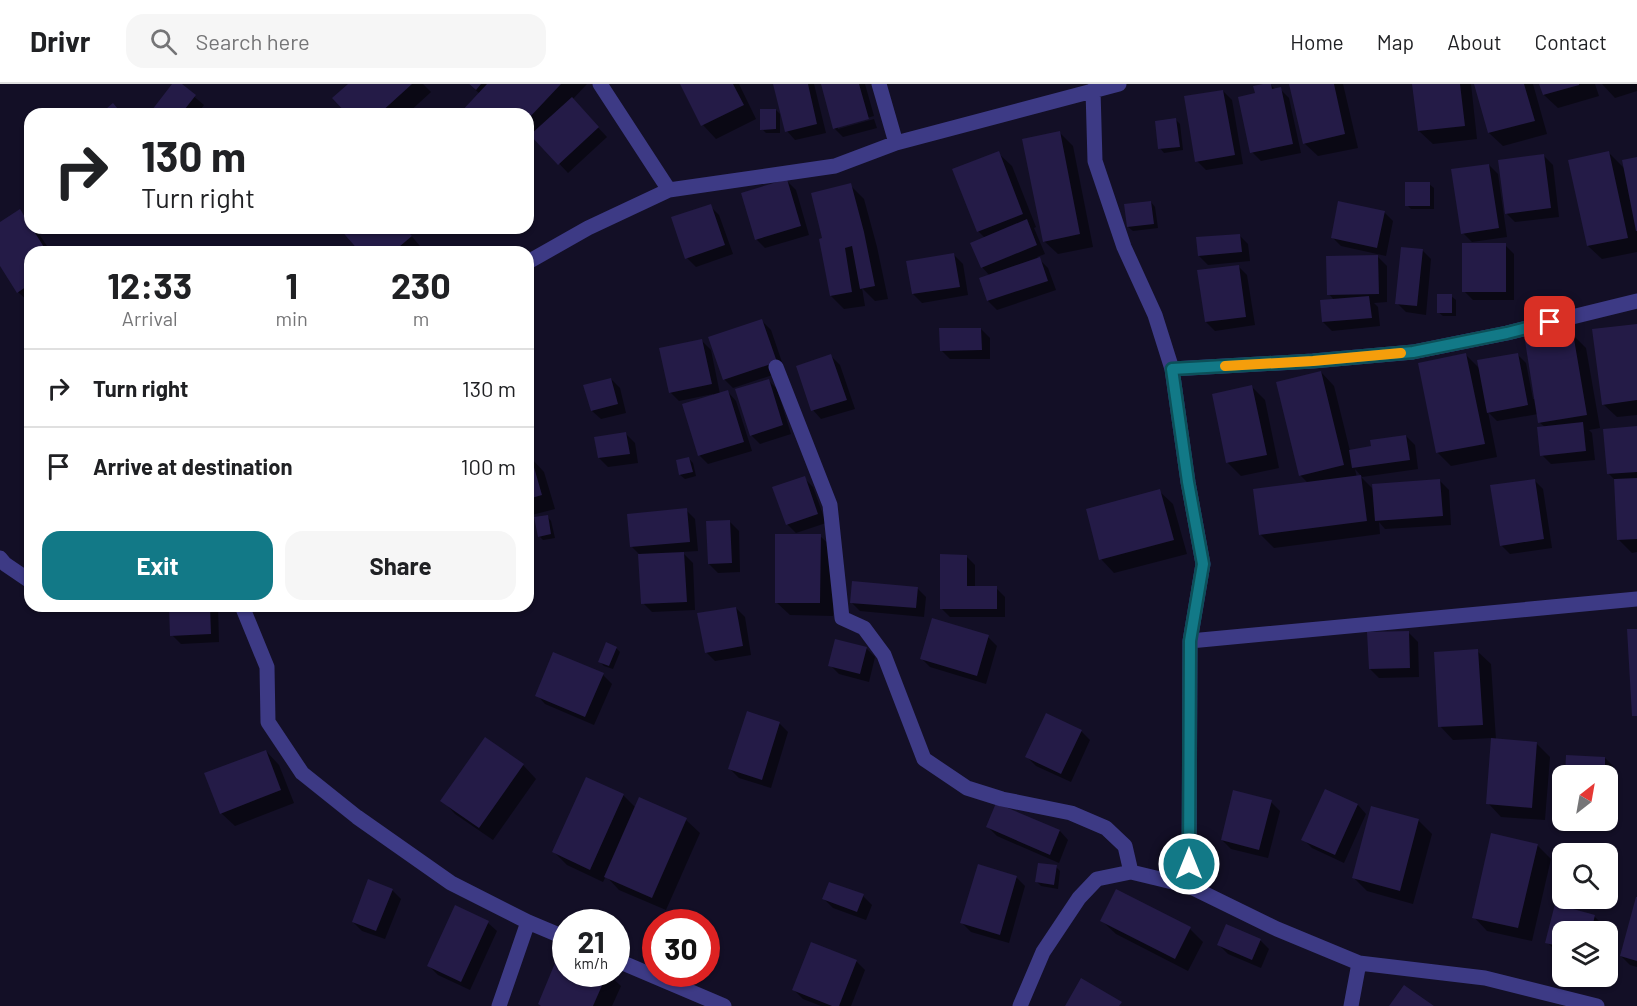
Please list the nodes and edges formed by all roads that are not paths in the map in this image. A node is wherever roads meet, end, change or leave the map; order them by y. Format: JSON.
{"nodes":[{"id":1,"x":600,"y":84,"type":"edge"},
{"id":2,"x":879,"y":84,"type":"edge"},
{"id":3,"x":1119,"y":84,"type":"edge"},
{"id":4,"x":1093,"y":90,"type":"junction"},
{"id":5,"x":896,"y":142,"type":"junction"},
{"id":6,"x":669,"y":190,"type":"junction"},
{"id":7,"x":534,"y":259,"type":"edge"},
{"id":8,"x":1637,"y":301,"type":"edge"},
{"id":9,"x":776,"y":367,"type":"dead end"},
{"id":10,"x":1172,"y":369,"type":"junction"},
{"id":11,"x":0,"y":558,"type":"edge"},
{"id":12,"x":24,"y":577,"type":"edge"},
{"id":13,"x":1637,"y":599,"type":"edge"},
{"id":14,"x":244,"y":612,"type":"edge"},
{"id":15,"x":1190,"y":641,"type":"junction"},
{"id":16,"x":1131,"y":872,"type":"junction"},
{"id":17,"x":1189,"y":886,"type":"junction"},
{"id":18,"x":528,"y":922,"type":"junction"},
{"id":19,"x":552,"y":932,"type":"edge"},
{"id":20,"x":1359,"y":963,"type":"junction"},
{"id":21,"x":630,"y":966,"type":"edge"},
{"id":22,"x":499,"y":1006,"type":"edge"},
{"id":23,"x":724,"y":1006,"type":"edge"},
{"id":24,"x":1020,"y":1006,"type":"edge"},
{"id":25,"x":1351,"y":1006,"type":"edge"},
{"id":26,"x":1597,"y":1006,"type":"edge"}],
"edges":[{"from":1,"to":6,"type":"street"},
{"from":2,"to":5,"type":"street"},
{"from":3,"to":4,"type":"street"},
{"from":4,"to":5,"type":"street"},
{"from":4,"to":10,"type":"street"},
{"from":5,"to":6,"type":"street"},
{"from":6,"to":7,"type":"street"},
{"from":8,"to":10,"type":"street"},
{"from":9,"to":16,"type":"street"},
{"from":10,"to":15,"type":"street"},
{"from":11,"to":12,"type":"street"},
{"from":13,"to":15,"type":"street"},
{"from":14,"to":18,"type":"street"},
{"from":15,"to":17,"type":"street"},
{"from":16,"to":17,"type":"street"},
{"from":16,"to":24,"type":"street"},
{"from":17,"to":20,"type":"street"},
{"from":18,"to":19,"type":"street"},
{"from":18,"to":22,"type":"street"},
{"from":20,"to":25,"type":"street"},
{"from":20,"to":26,"type":"street"},
{"from":21,"to":23,"type":"street"}]}
